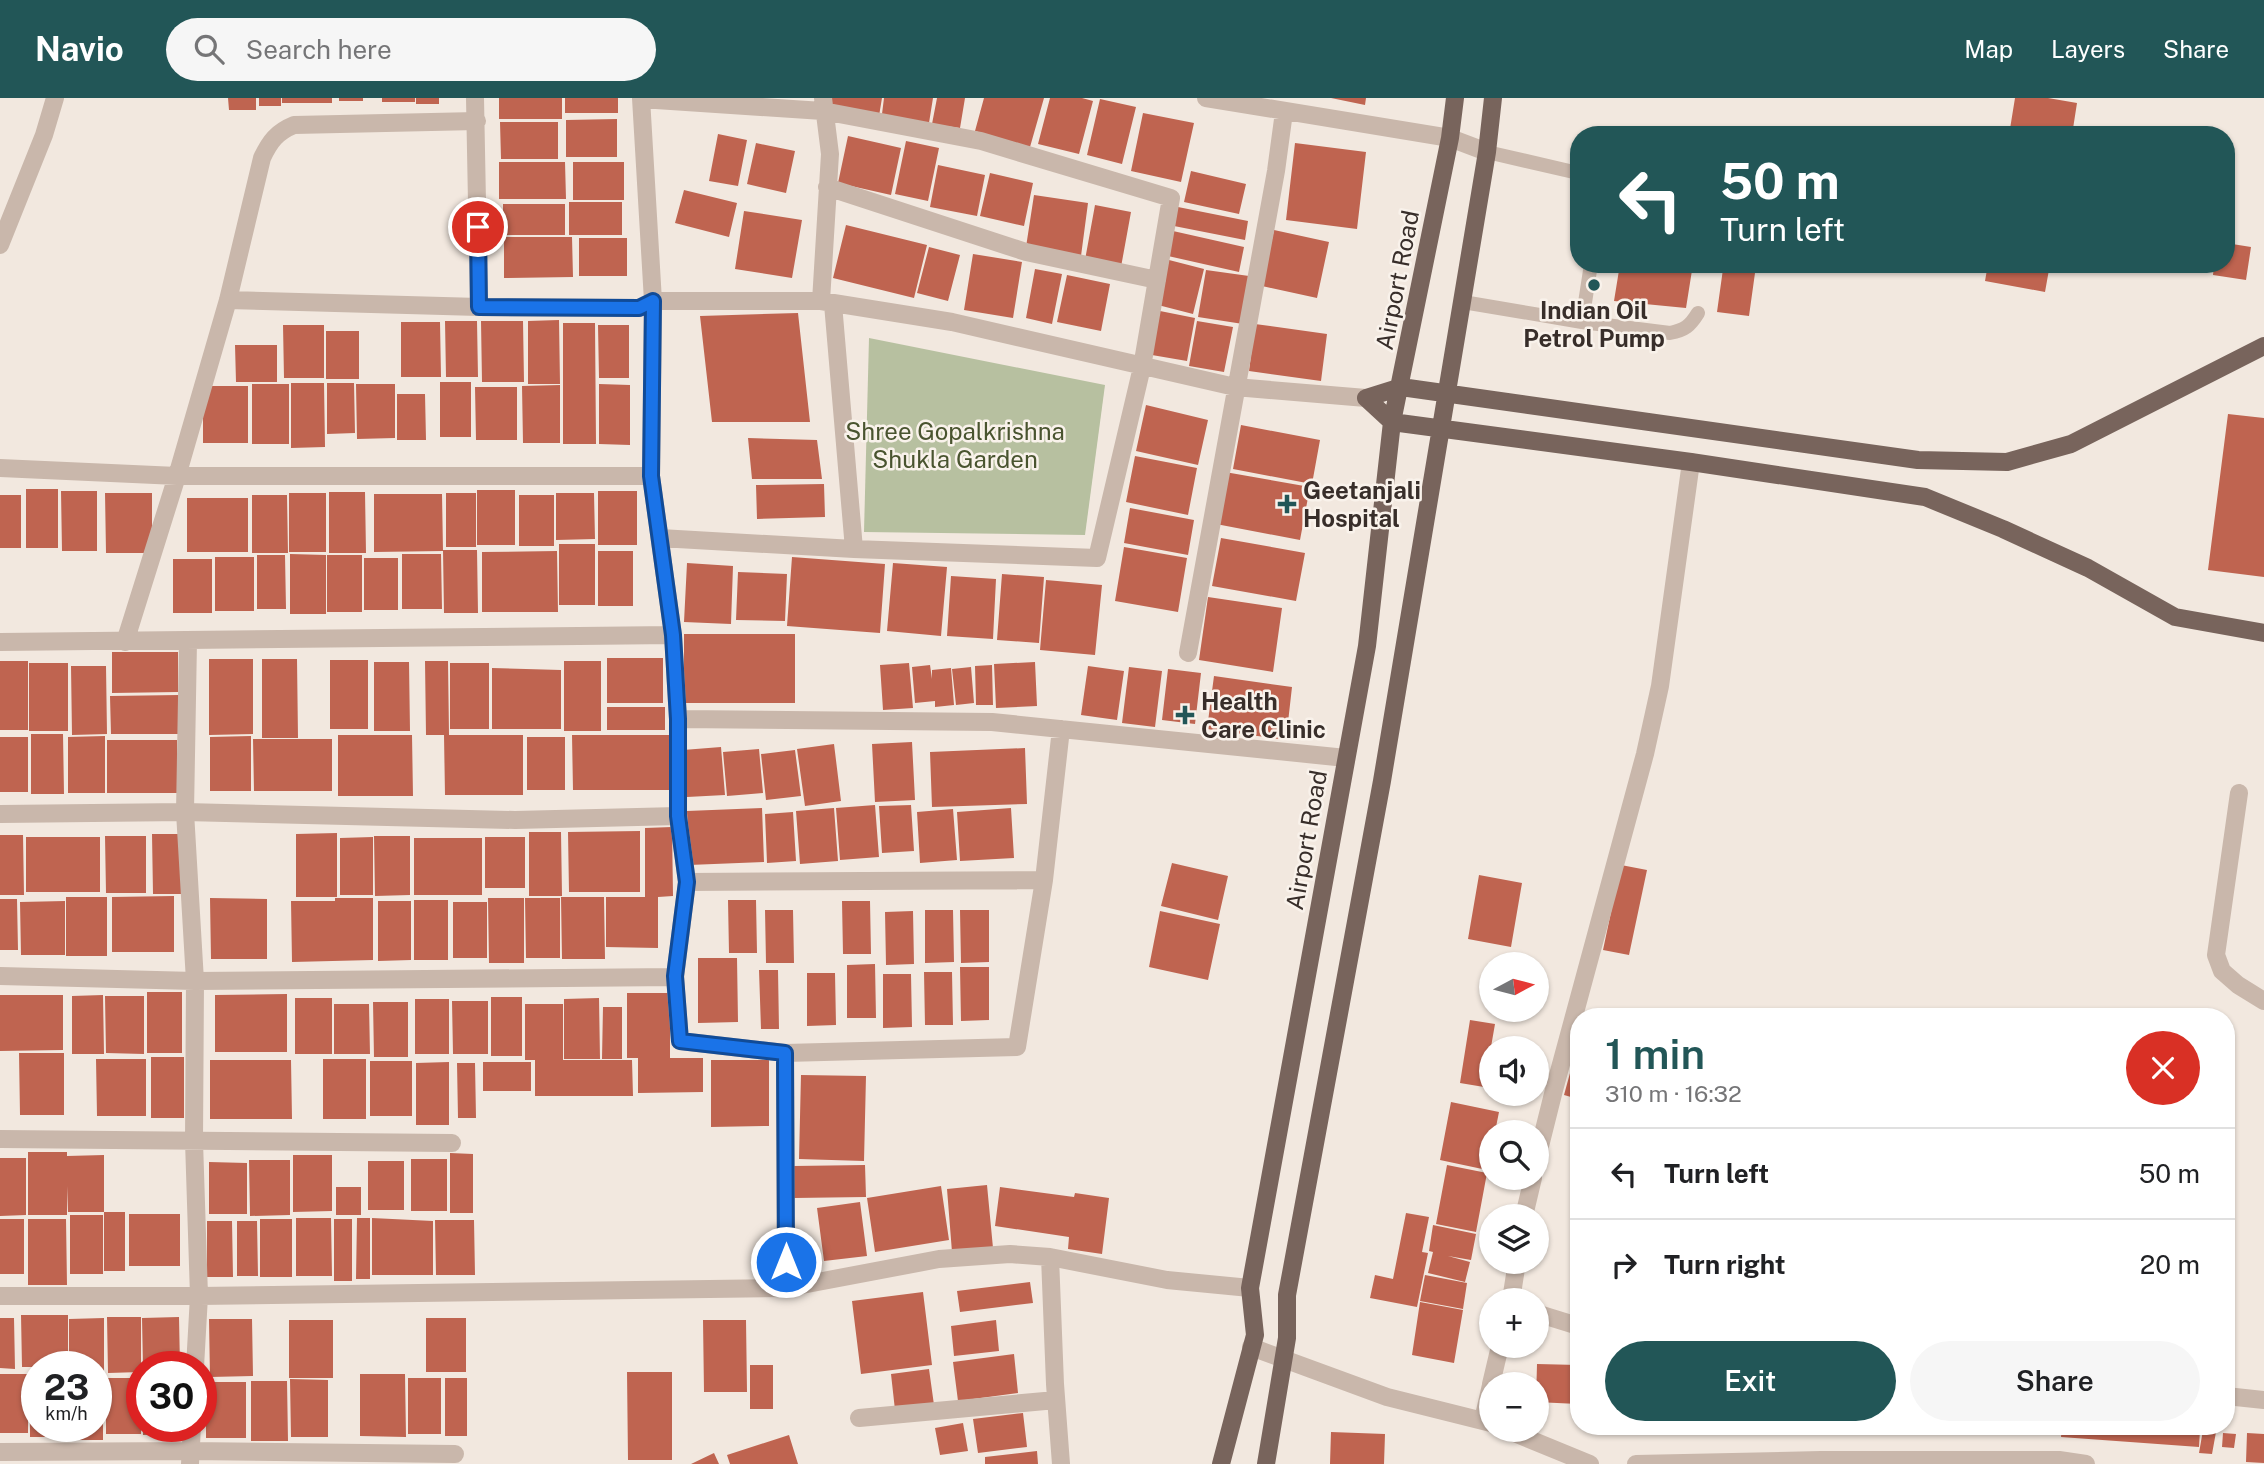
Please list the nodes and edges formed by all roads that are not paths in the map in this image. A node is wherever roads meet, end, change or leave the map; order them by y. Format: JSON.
{"nodes":[{"id":1,"x":55,"y":98,"type":"edge"},
{"id":2,"x":475,"y":98,"type":"edge"},
{"id":3,"x":641,"y":98,"type":"edge"},
{"id":4,"x":1206,"y":98,"type":"edge"},
{"id":5,"x":1455,"y":98,"type":"edge"},
{"id":6,"x":1493,"y":98,"type":"edge"},
{"id":7,"x":823,"y":104,"type":"edge"},
{"id":8,"x":1284,"y":112,"type":"junction"},
{"id":9,"x":477,"y":121,"type":"junction"},
{"id":10,"x":1450,"y":138,"type":"junction"},
{"id":11,"x":1488,"y":152,"type":"junction"},
{"id":12,"x":1570,"y":171,"type":"edge"},
{"id":13,"x":827,"y":187,"type":"junction"},
{"id":14,"x":2,"y":237,"type":"edge"},
{"id":15,"x":1590,"y":273,"type":"edge"},
{"id":16,"x":1157,"y":280,"type":"junction"},
{"id":17,"x":228,"y":300,"type":"junction"},
{"id":18,"x":653,"y":301,"type":"junction"},
{"id":19,"x":827,"y":302,"type":"junction"},
{"id":20,"x":1462,"y":302,"type":"junction"},
{"id":21,"x":479,"y":307,"type":"junction"},
{"id":22,"x":1698,"y":313,"type":"dead end"},
{"id":23,"x":1582,"y":322,"type":"junction"},
{"id":24,"x":2264,"y":346,"type":"edge"},
{"id":25,"x":1142,"y":367,"type":"junction"},
{"id":26,"x":1235,"y":387,"type":"junction"},
{"id":27,"x":1401,"y":387,"type":"junction"},
{"id":28,"x":1448,"y":393,"type":"junction"},
{"id":29,"x":1366,"y":398,"type":"junction"},
{"id":30,"x":1392,"y":422,"type":"junction"},
{"id":31,"x":1441,"y":428,"type":"junction"},
{"id":32,"x":1691,"y":462,"type":"junction"},
{"id":33,"x":0,"y":468,"type":"edge"},
{"id":34,"x":177,"y":476,"type":"junction"},
{"id":35,"x":651,"y":476,"type":"junction"},
{"id":36,"x":660,"y":538,"type":"junction"},
{"id":37,"x":854,"y":550,"type":"junction"},
{"id":38,"x":2264,"y":633,"type":"edge"},
{"id":39,"x":673,"y":635,"type":"junction"},
{"id":40,"x":188,"y":641,"type":"junction"},
{"id":41,"x":0,"y":642,"type":"edge"},
{"id":42,"x":125,"y":642,"type":"junction"},
{"id":43,"x":1188,"y":653,"type":"dead end"},
{"id":44,"x":678,"y":719,"type":"junction"},
{"id":45,"x":1061,"y":729,"type":"junction"},
{"id":46,"x":1346,"y":758,"type":"junction"},
{"id":47,"x":2239,"y":793,"type":"dead end"},
{"id":48,"x":185,"y":812,"type":"junction"},
{"id":49,"x":0,"y":814,"type":"edge"},
{"id":50,"x":678,"y":816,"type":"junction"},
{"id":51,"x":1044,"y":880,"type":"junction"},
{"id":52,"x":687,"y":882,"type":"junction"},
{"id":53,"x":0,"y":976,"type":"edge"},
{"id":54,"x":675,"y":976,"type":"junction"},
{"id":55,"x":195,"y":981,"type":"junction"},
{"id":56,"x":2264,"y":1001,"type":"edge"},
{"id":57,"x":1575,"y":1008,"type":"edge"},
{"id":58,"x":1570,"y":1028,"type":"edge"},
{"id":59,"x":785,"y":1053,"type":"junction"},
{"id":60,"x":1546,"y":1120,"type":"edge"},
{"id":61,"x":0,"y":1139,"type":"edge"},
{"id":62,"x":194,"y":1141,"type":"junction"},
{"id":63,"x":452,"y":1143,"type":"dead end"},
{"id":64,"x":1050,"y":1257,"type":"junction"},
{"id":65,"x":786,"y":1288,"type":"junction"},
{"id":66,"x":1250,"y":1288,"type":"junction"},
{"id":67,"x":0,"y":1296,"type":"edge"},
{"id":68,"x":199,"y":1296,"type":"junction"},
{"id":69,"x":1549,"y":1318,"type":"edge"},
{"id":70,"x":1570,"y":1324,"type":"edge"},
{"id":71,"x":1251,"y":1347,"type":"junction"},
{"id":72,"x":196,"y":1351,"type":"edge"},
{"id":73,"x":1283,"y":1359,"type":"junction"},
{"id":74,"x":2235,"y":1397,"type":"edge"},
{"id":75,"x":1056,"y":1399,"type":"junction"},
{"id":76,"x":2264,"y":1400,"type":"edge"},
{"id":77,"x":859,"y":1418,"type":"dead end"},
{"id":78,"x":1479,"y":1419,"type":"edge"},
{"id":79,"x":1536,"y":1442,"type":"edge"},
{"id":80,"x":0,"y":1452,"type":"edge"},
{"id":81,"x":455,"y":1454,"type":"dead end"},
{"id":82,"x":190,"y":1458,"type":"edge"},
{"id":83,"x":1061,"y":1464,"type":"edge"},
{"id":84,"x":1221,"y":1464,"type":"edge"},
{"id":85,"x":1266,"y":1464,"type":"edge"},
{"id":86,"x":1590,"y":1464,"type":"edge"},
{"id":87,"x":1636,"y":1464,"type":"edge"},
{"id":88,"x":2086,"y":1464,"type":"edge"}],
"edges":[{"from":1,"to":14,"type":"street"},
{"from":2,"to":9,"type":"street"},
{"from":3,"to":7,"type":"street"},
{"from":3,"to":18,"type":"street"},
{"from":4,"to":8,"type":"street"},
{"from":5,"to":10,"type":"main road","name":"Airport Road"},
{"from":6,"to":11,"type":"main road"},
{"from":7,"to":13,"type":"street"},
{"from":7,"to":16,"type":"street"},
{"from":8,"to":10,"type":"street"},
{"from":8,"to":26,"type":"street"},
{"from":9,"to":17,"type":"street"},
{"from":9,"to":21,"type":"street"},
{"from":10,"to":11,"type":"street"},
{"from":10,"to":27,"type":"main road","name":"Airport Road"},
{"from":11,"to":12,"type":"lane"},
{"from":11,"to":20,"type":"main road"},
{"from":13,"to":16,"type":"street"},
{"from":13,"to":19,"type":"street"},
{"from":15,"to":23,"type":"lane"},
{"from":16,"to":25,"type":"street"},
{"from":17,"to":21,"type":"street"},
{"from":17,"to":34,"type":"street"},
{"from":18,"to":19,"type":"street"},
{"from":18,"to":21,"type":"street"},
{"from":18,"to":35,"type":"street"},
{"from":19,"to":25,"type":"street"},
{"from":19,"to":37,"type":"street"},
{"from":20,"to":23,"type":"lane"},
{"from":20,"to":28,"type":"main road"},
{"from":22,"to":23,"type":"lane"},
{"from":24,"to":28,"type":"main road"},
{"from":25,"to":26,"type":"street"},
{"from":25,"to":37,"type":"street"},
{"from":26,"to":29,"type":"street"},
{"from":26,"to":43,"type":"street"},
{"from":27,"to":28,"type":"main road"},
{"from":27,"to":29,"type":"main road"},
{"from":27,"to":30,"type":"main road","name":"Airport Road"},
{"from":28,"to":31,"type":"main road"},
{"from":29,"to":30,"type":"main road"},
{"from":30,"to":31,"type":"main road"},
{"from":30,"to":46,"type":"main road","name":"Airport Road"},
{"from":31,"to":32,"type":"main road"},
{"from":31,"to":73,"type":"main road"},
{"from":32,"to":38,"type":"main road"},
{"from":32,"to":57,"type":"street"},
{"from":33,"to":34,"type":"street"},
{"from":34,"to":35,"type":"street"},
{"from":34,"to":42,"type":"street"},
{"from":35,"to":36,"type":"street"},
{"from":36,"to":37,"type":"street"},
{"from":36,"to":39,"type":"street"},
{"from":39,"to":40,"type":"street"},
{"from":39,"to":44,"type":"street"},
{"from":40,"to":42,"type":"street"},
{"from":40,"to":48,"type":"street"},
{"from":41,"to":42,"type":"street"},
{"from":44,"to":45,"type":"street"},
{"from":44,"to":50,"type":"street"},
{"from":45,"to":46,"type":"street"},
{"from":45,"to":51,"type":"street"},
{"from":46,"to":66,"type":"main road","name":"Airport Road"},
{"from":47,"to":56,"type":"street"},
{"from":48,"to":49,"type":"street"},
{"from":48,"to":50,"type":"street"},
{"from":48,"to":55,"type":"street"},
{"from":50,"to":52,"type":"street"},
{"from":51,"to":52,"type":"street"},
{"from":51,"to":59,"type":"street"},
{"from":52,"to":54,"type":"street"},
{"from":53,"to":55,"type":"street"},
{"from":54,"to":55,"type":"street"},
{"from":54,"to":59,"type":"street"},
{"from":55,"to":62,"type":"street"},
{"from":58,"to":60,"type":"street"},
{"from":59,"to":65,"type":"street"},
{"from":61,"to":62,"type":"street"},
{"from":62,"to":63,"type":"street"},
{"from":62,"to":68,"type":"street"},
{"from":64,"to":65,"type":"street"},
{"from":64,"to":66,"type":"street"},
{"from":64,"to":75,"type":"street"},
{"from":65,"to":68,"type":"street"},
{"from":66,"to":71,"type":"main road","name":"Airport Road"},
{"from":67,"to":68,"type":"street"},
{"from":68,"to":72,"type":"street"},
{"from":69,"to":70,"type":"street"},
{"from":71,"to":73,"type":"street"},
{"from":71,"to":84,"type":"main road","name":"Airport Road"},
{"from":73,"to":78,"type":"street"},
{"from":73,"to":85,"type":"main road"},
{"from":74,"to":76,"type":"street"},
{"from":75,"to":77,"type":"street"},
{"from":75,"to":83,"type":"street"},
{"from":79,"to":86,"type":"street"},
{"from":80,"to":82,"type":"street"},
{"from":81,"to":82,"type":"street"},
{"from":87,"to":88,"type":"street"}]}
